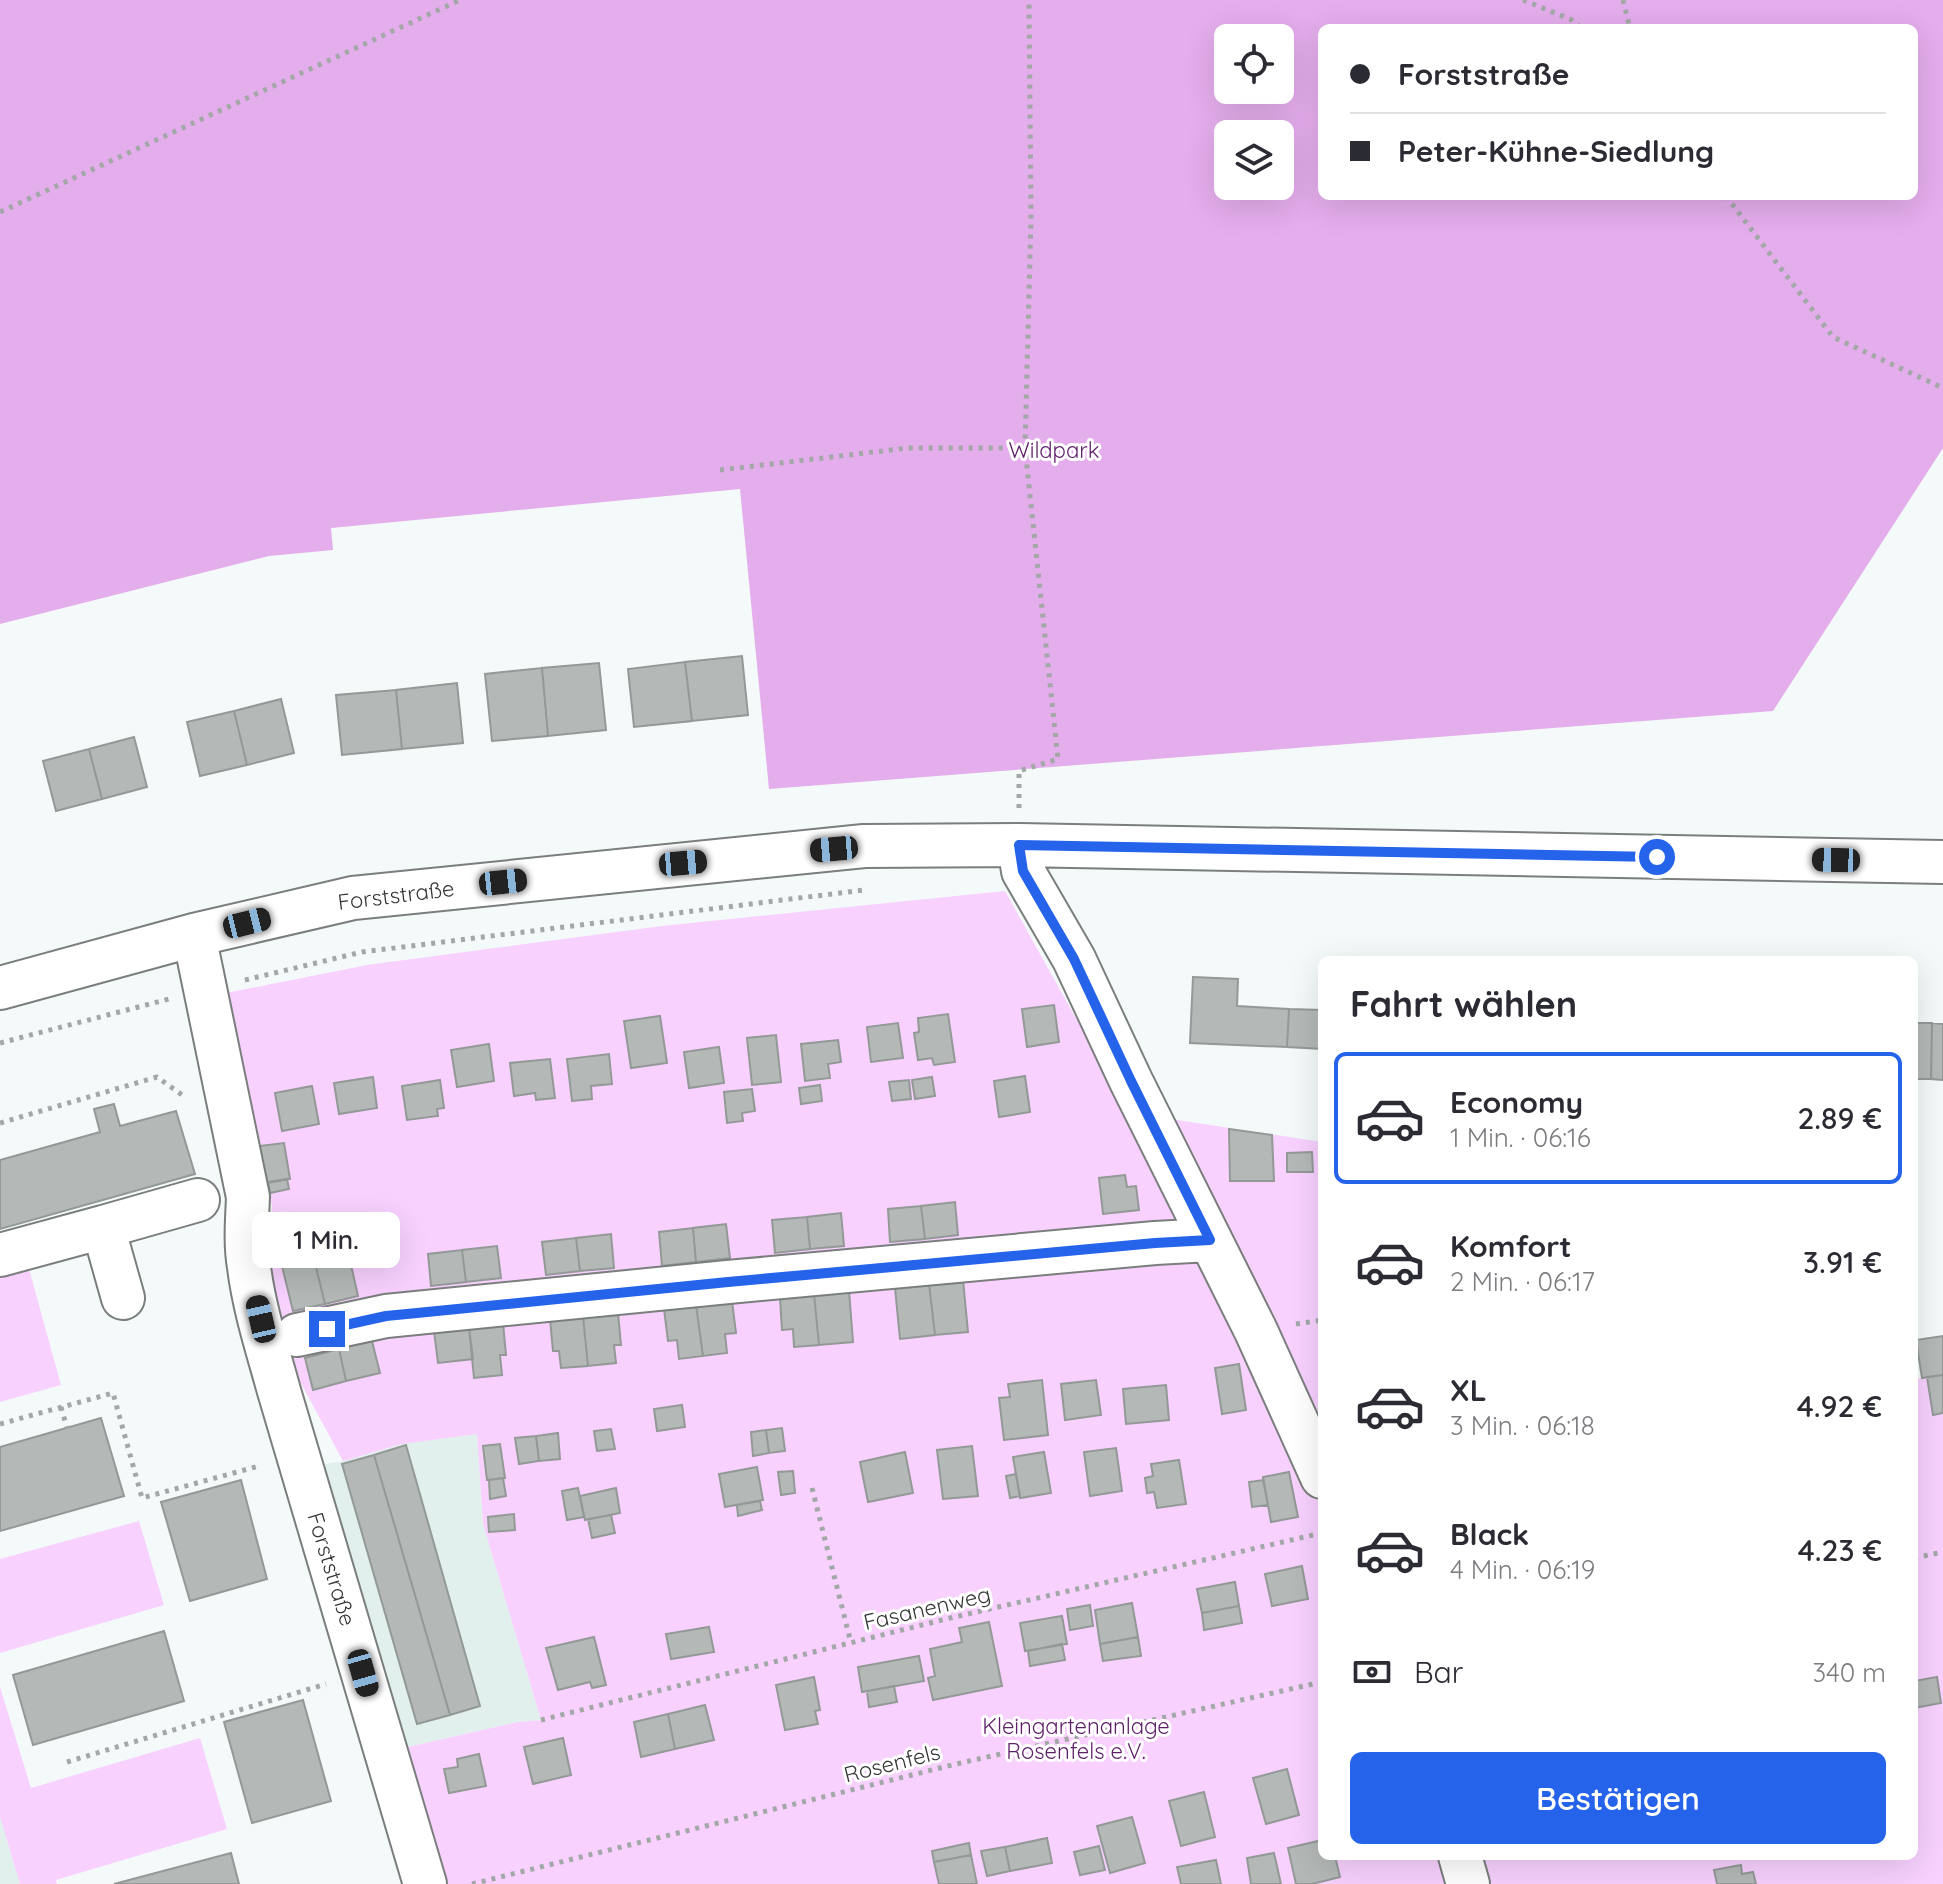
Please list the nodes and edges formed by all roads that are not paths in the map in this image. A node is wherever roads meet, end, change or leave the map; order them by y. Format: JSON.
{"nodes":[{"id":1,"x":1019,"y":845,"type":"junction"},
{"id":2,"x":1943,"y":862,"type":"edge"},
{"id":3,"x":194,"y":935,"type":"junction"},
{"id":4,"x":0,"y":988,"type":"edge"},
{"id":5,"x":198,"y":1200,"type":"dead end"},
{"id":6,"x":103,"y":1227,"type":"junction"},
{"id":7,"x":1210,"y":1240,"type":"junction"},
{"id":8,"x":0,"y":1255,"type":"edge"},
{"id":9,"x":123,"y":1298,"type":"dead end"},
{"id":10,"x":281,"y":1340,"type":"junction"},
{"id":11,"x":1318,"y":1468,"type":"edge"},
{"id":12,"x":1461,"y":1860,"type":"edge"},
{"id":13,"x":425,"y":1884,"type":"edge"},
{"id":14,"x":1468,"y":1884,"type":"edge"}],
"edges":[{"from":1,"to":2,"type":"street","name":"Forststraße"},
{"from":1,"to":3,"type":"street","name":"Forststraße"},
{"from":1,"to":7,"type":"street"},
{"from":3,"to":4,"type":"street","name":"Forststraße"},
{"from":3,"to":10,"type":"street","name":"Forststraße"},
{"from":5,"to":6,"type":"street"},
{"from":6,"to":8,"type":"street"},
{"from":6,"to":9,"type":"street"},
{"from":7,"to":10,"type":"street"},
{"from":7,"to":11,"type":"street"},
{"from":10,"to":13,"type":"street","name":"Forststraße"},
{"from":12,"to":14,"type":"street"}]}
